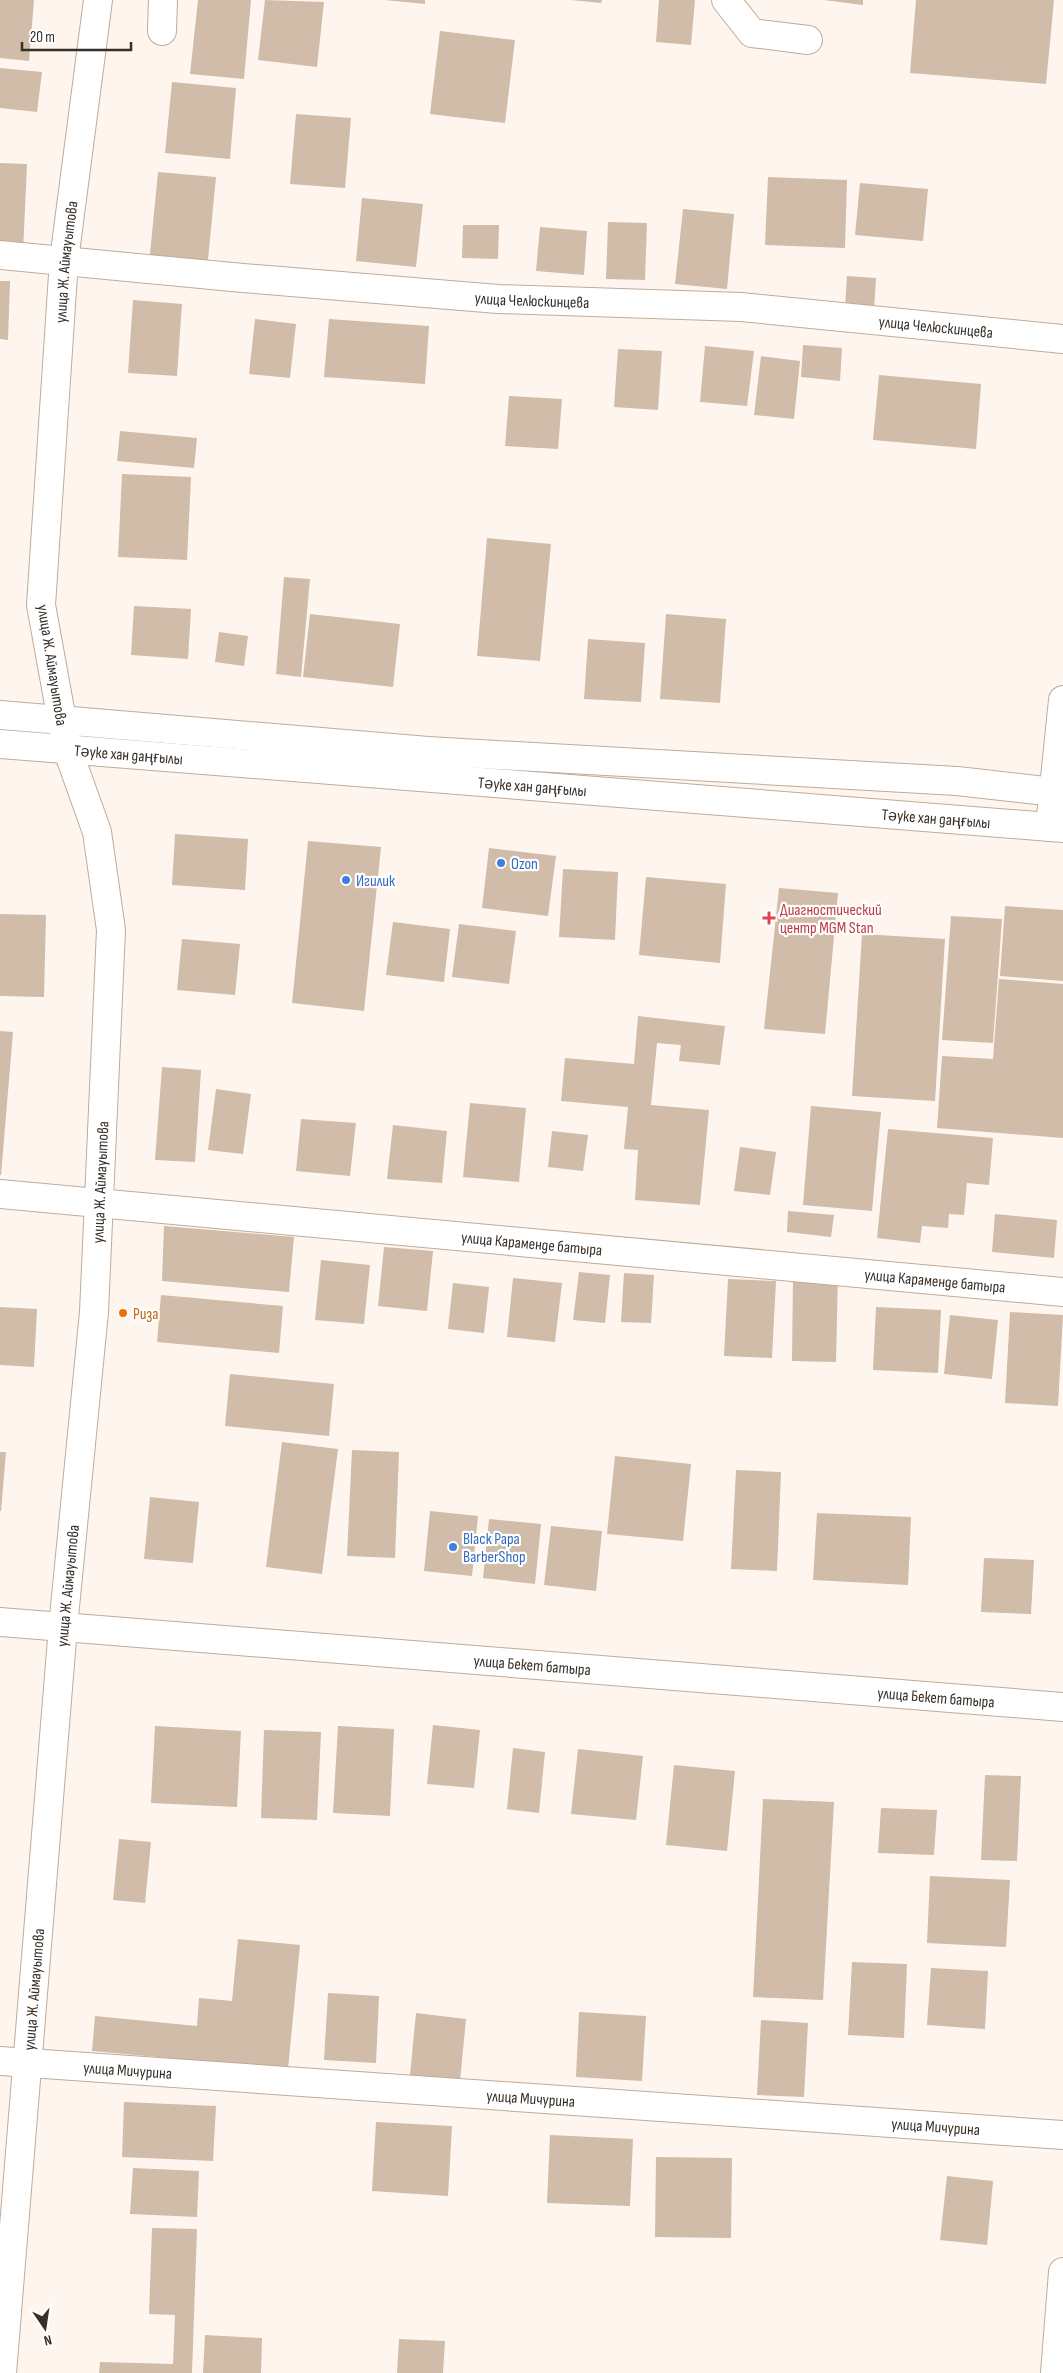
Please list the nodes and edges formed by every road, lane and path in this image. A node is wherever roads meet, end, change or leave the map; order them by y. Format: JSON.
{"nodes":[{"id":1,"x":98,"y":0,"type":"edge"},
{"id":2,"x":164,"y":0,"type":"edge"},
{"id":3,"x":726,"y":0,"type":"edge"},
{"id":4,"x":162,"y":31,"type":"dead end"},
{"id":5,"x":808,"y":40,"type":"dead end"},
{"id":6,"x":0,"y":255,"type":"edge"},
{"id":7,"x":64,"y":260,"type":"junction"},
{"id":8,"x":1063,"y":339,"type":"edge"},
{"id":9,"x":1063,"y":700,"type":"edge"},
{"id":10,"x":0,"y":715,"type":"edge"},
{"id":11,"x":62,"y":718,"type":"junction"},
{"id":12,"x":0,"y":744,"type":"edge"},
{"id":13,"x":67,"y":748,"type":"junction"},
{"id":14,"x":1058,"y":792,"type":"edge"},
{"id":15,"x":1057,"y":828,"type":"edge"},
{"id":16,"x":0,"y":1194,"type":"edge"},
{"id":17,"x":99,"y":1202,"type":"junction"},
{"id":18,"x":1063,"y":1292,"type":"edge"},
{"id":19,"x":0,"y":1622,"type":"edge"},
{"id":20,"x":63,"y":1627,"type":"junction"},
{"id":21,"x":1063,"y":1707,"type":"edge"},
{"id":22,"x":0,"y":2061,"type":"edge"},
{"id":23,"x":29,"y":2063,"type":"junction"},
{"id":24,"x":1063,"y":2135,"type":"edge"},
{"id":25,"x":1063,"y":2272,"type":"edge"},
{"id":26,"x":2,"y":2373,"type":"edge"},
{"id":27,"x":1055,"y":2373,"type":"edge"}],
"edges":[{"from":1,"to":7,"type":"street","name":"улица Ж. Аймауытова"},
{"from":2,"to":4,"type":"street"},
{"from":3,"to":5,"type":"street"},
{"from":6,"to":7,"type":"street","name":"улица Челюскинцева"},
{"from":7,"to":8,"type":"street","name":"улица Челюскинцева"},
{"from":7,"to":11,"type":"street","name":"улица Ж. Аймауытова"},
{"from":9,"to":14,"type":"street"},
{"from":10,"to":11,"type":"street","name":"Тәуке хан даңғылы"},
{"from":11,"to":13,"type":"street","name":"улица Ж. Аймауытова"},
{"from":11,"to":14,"type":"street","name":"Тәуке хан даңғылы"},
{"from":12,"to":13,"type":"street","name":"Тәуке хан даңғылы"},
{"from":13,"to":15,"type":"street","name":"Тәуке хан даңғылы"},
{"from":13,"to":17,"type":"street","name":"улица Ж. Аймауытова"},
{"from":14,"to":15,"type":"street"},
{"from":16,"to":17,"type":"street","name":"улица Караменде батыра"},
{"from":17,"to":18,"type":"street","name":"улица Караменде батыра"},
{"from":17,"to":20,"type":"street","name":"улица Ж. Аймауытова"},
{"from":19,"to":20,"type":"street","name":"улица Бекет батыра"},
{"from":20,"to":21,"type":"street","name":"улица Бекет батыра"},
{"from":20,"to":23,"type":"street","name":"улица Ж. Аймауытова"},
{"from":22,"to":23,"type":"street","name":"улица Мичурина"},
{"from":23,"to":24,"type":"street","name":"улица Мичурина"},
{"from":23,"to":26,"type":"street","name":"улица Ж. Аймауытова"},
{"from":25,"to":27,"type":"street"}]}
